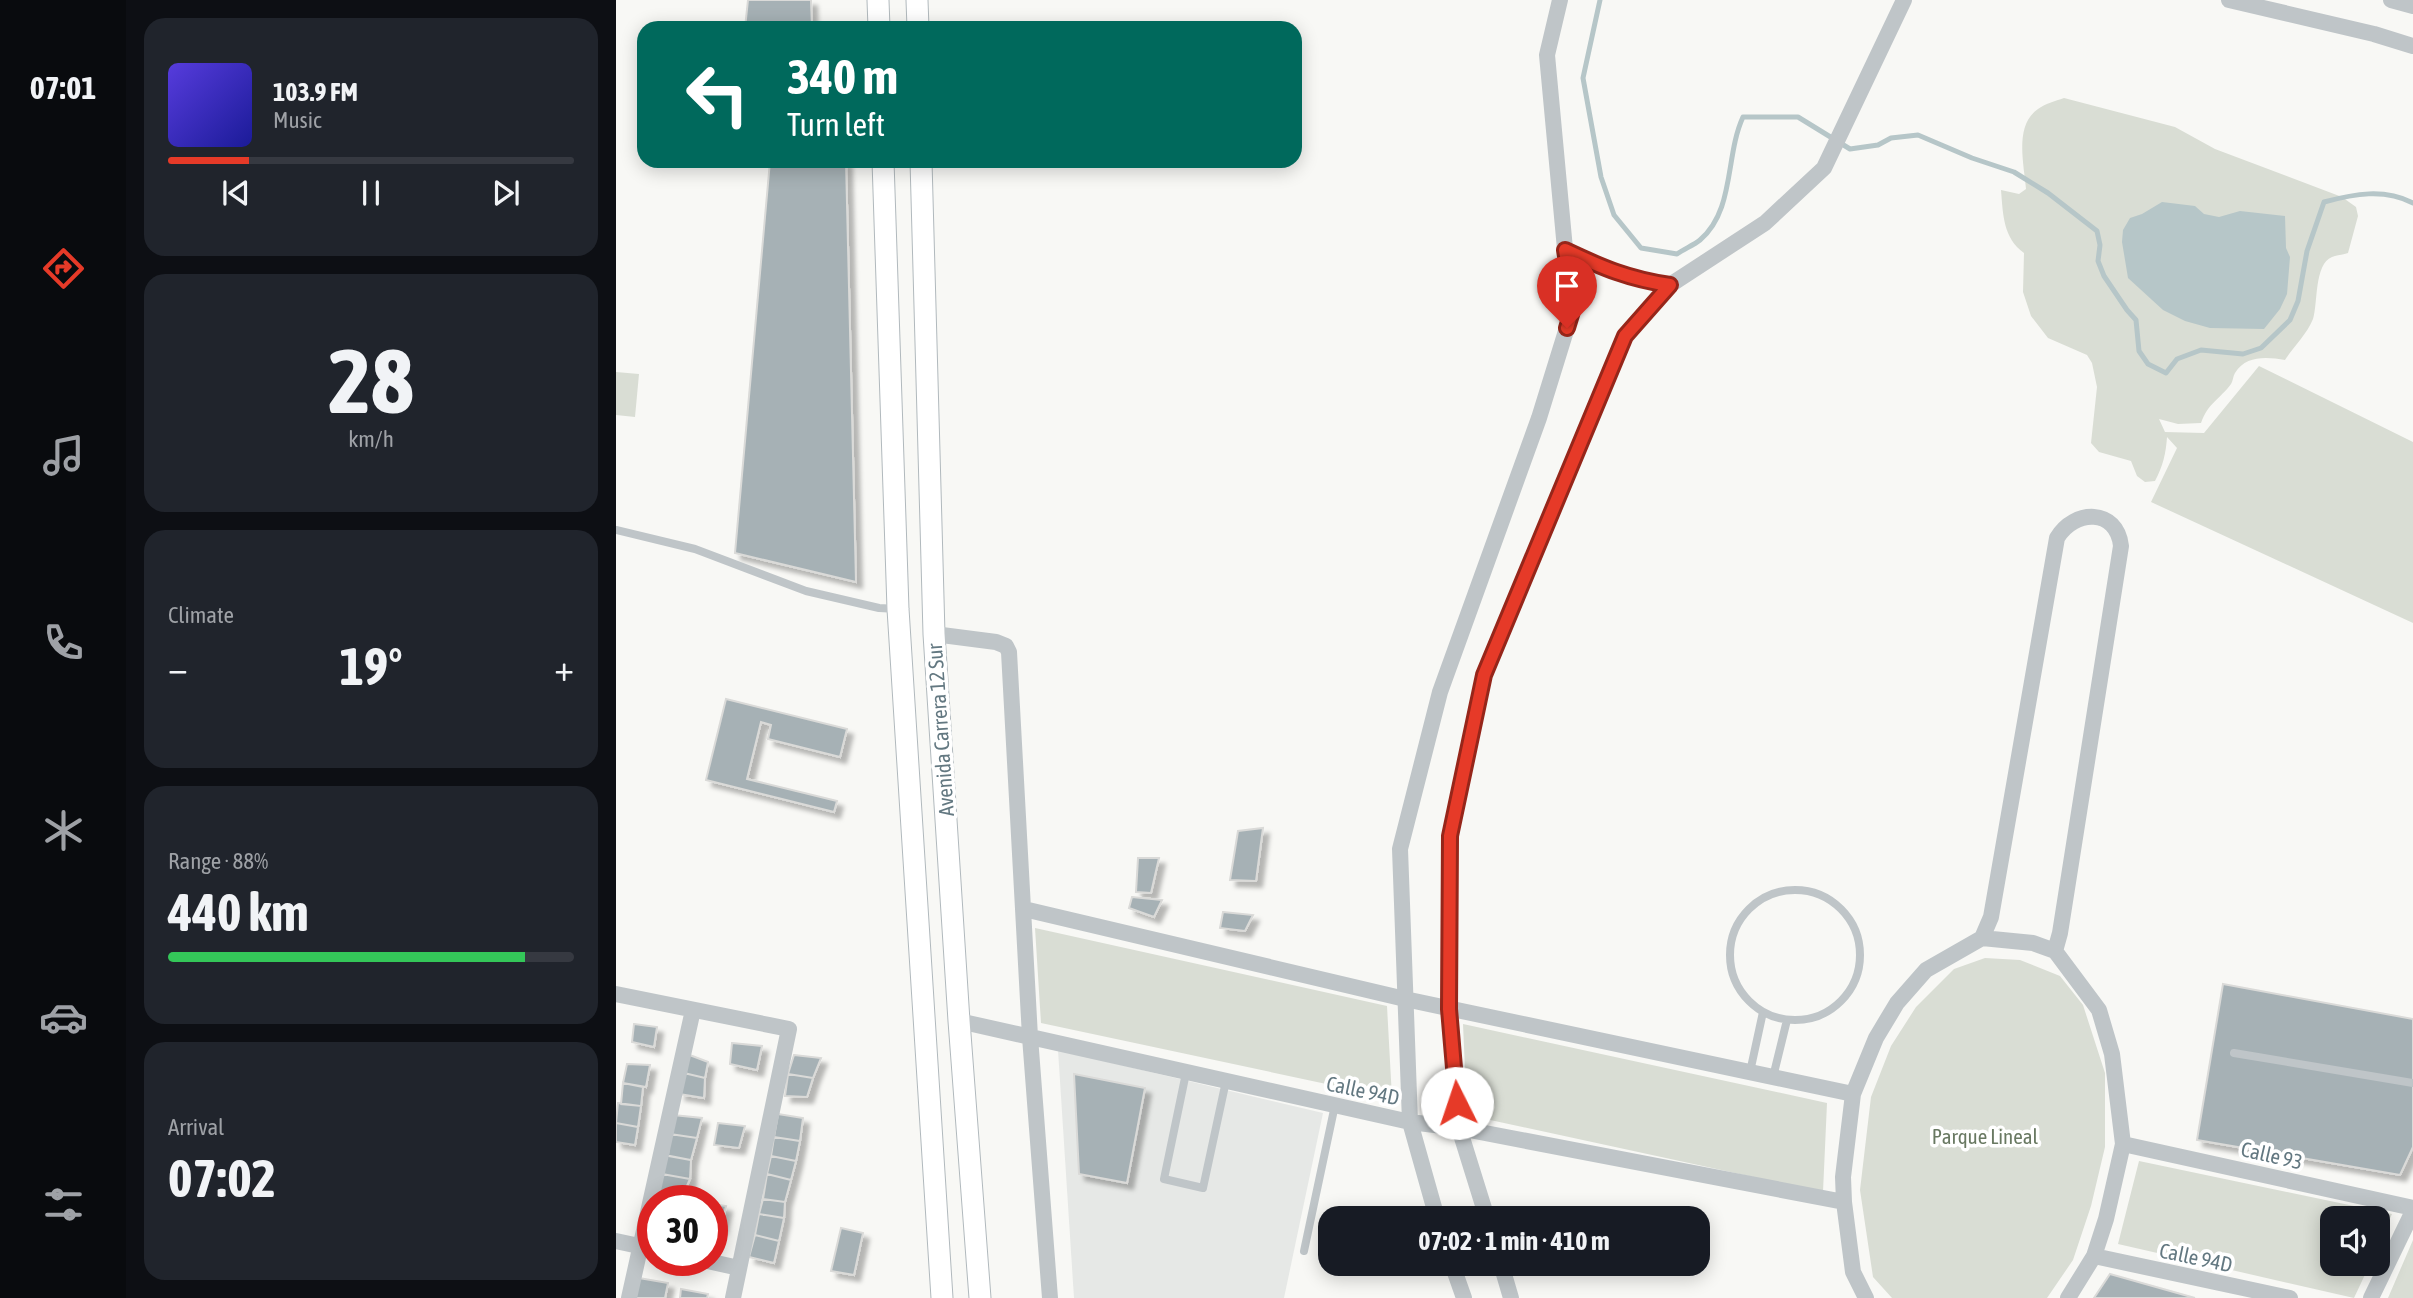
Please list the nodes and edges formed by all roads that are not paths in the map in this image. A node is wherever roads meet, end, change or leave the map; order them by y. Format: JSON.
{"nodes":[{"id":1,"x":878,"y":0,"type":"edge"},
{"id":2,"x":917,"y":0,"type":"edge"},
{"id":3,"x":1560,"y":0,"type":"edge"},
{"id":4,"x":1904,"y":0,"type":"edge"},
{"id":5,"x":2229,"y":0,"type":"edge"},
{"id":6,"x":2391,"y":0,"type":"edge"},
{"id":7,"x":2413,"y":6,"type":"edge"},
{"id":8,"x":2291,"y":7,"type":"edge"},
{"id":9,"x":879,"y":21,"type":"edge"},
{"id":10,"x":918,"y":21,"type":"edge"},
{"id":11,"x":2413,"y":46,"type":"edge"},
{"id":12,"x":883,"y":168,"type":"edge"},
{"id":13,"x":921,"y":168,"type":"edge"},
{"id":14,"x":1565,"y":250,"type":"junction"},
{"id":15,"x":1670,"y":285,"type":"junction"},
{"id":16,"x":616,"y":530,"type":"edge"},
{"id":17,"x":898,"y":609,"type":"junction"},
{"id":18,"x":934,"y":634,"type":"junction"},
{"id":19,"x":1024,"y":909,"type":"junction"},
{"id":20,"x":1982,"y":938,"type":"junction"},
{"id":21,"x":2055,"y":951,"type":"junction"},
{"id":22,"x":616,"y":994,"type":"edge"},
{"id":23,"x":1405,"y":999,"type":"junction"},
{"id":24,"x":1449,"y":1009,"type":"junction"},
{"id":25,"x":693,"y":1010,"type":"junction"},
{"id":26,"x":1763,"y":1012,"type":"junction"},
{"id":27,"x":1787,"y":1020,"type":"junction"},
{"id":28,"x":959,"y":1021,"type":"junction"},
{"id":29,"x":1030,"y":1037,"type":"junction"},
{"id":30,"x":2234,"y":1053,"type":"dead end"},
{"id":31,"x":1750,"y":1072,"type":"junction"},
{"id":32,"x":1186,"y":1073,"type":"junction"},
{"id":33,"x":1773,"y":1077,"type":"junction"},
{"id":34,"x":1226,"y":1082,"type":"junction"},
{"id":35,"x":2413,"y":1083,"type":"edge"},
{"id":36,"x":1853,"y":1094,"type":"junction"},
{"id":37,"x":1335,"y":1105,"type":"junction"},
{"id":38,"x":1410,"y":1122,"type":"junction"},
{"id":39,"x":1459,"y":1128,"type":"junction"},
{"id":40,"x":2123,"y":1144,"type":"junction"},
{"id":41,"x":659,"y":1185,"type":"edge"},
{"id":42,"x":1844,"y":1202,"type":"junction"},
{"id":43,"x":1434,"y":1206,"type":"edge"},
{"id":44,"x":1483,"y":1206,"type":"edge"},
{"id":45,"x":2413,"y":1209,"type":"edge"},
{"id":46,"x":616,"y":1241,"type":"edge"},
{"id":47,"x":637,"y":1246,"type":"edge"},
{"id":48,"x":1304,"y":1251,"type":"dead end"},
{"id":49,"x":2094,"y":1256,"type":"junction"},
{"id":50,"x":728,"y":1266,"type":"edge"},
{"id":51,"x":739,"y":1268,"type":"junction"},
{"id":52,"x":637,"y":1276,"type":"edge"},
{"id":53,"x":1456,"y":1276,"type":"edge"},
{"id":54,"x":1505,"y":1276,"type":"edge"},
{"id":55,"x":629,"y":1298,"type":"edge"},
{"id":56,"x":733,"y":1298,"type":"edge"},
{"id":57,"x":942,"y":1298,"type":"edge"},
{"id":58,"x":980,"y":1298,"type":"edge"},
{"id":59,"x":1050,"y":1298,"type":"edge"},
{"id":60,"x":1464,"y":1298,"type":"edge"},
{"id":61,"x":1511,"y":1298,"type":"edge"},
{"id":62,"x":1866,"y":1298,"type":"edge"},
{"id":63,"x":2068,"y":1298,"type":"edge"},
{"id":64,"x":2290,"y":1298,"type":"edge"},
{"id":65,"x":2371,"y":1298,"type":"edge"}],
"edges":[{"from":1,"to":9,"type":"street"},
{"from":2,"to":10,"type":"street"},
{"from":3,"to":14,"type":"street"},
{"from":4,"to":15,"type":"street"},
{"from":5,"to":8,"type":"street"},
{"from":6,"to":7,"type":"street"},
{"from":8,"to":11,"type":"street"},
{"from":12,"to":17,"type":"street","name":"Avenida Carrera 12 Sur"},
{"from":13,"to":18,"type":"street","name":"Avenida Carrera 12 Sur"},
{"from":14,"to":15,"type":"street"},
{"from":14,"to":23,"type":"street"},
{"from":15,"to":24,"type":"street"},
{"from":16,"to":17,"type":"lane"},
{"from":17,"to":57,"type":"street","name":"Avenida Carrera 12 Sur"},
{"from":18,"to":19,"type":"street"},
{"from":18,"to":28,"type":"street","name":"Avenida Carrera 12 Sur"},
{"from":19,"to":23,"type":"street"},
{"from":19,"to":29,"type":"street"},
{"from":20,"to":21,"type":"street"},
{"from":20,"to":21,"type":"street"},
{"from":20,"to":36,"type":"street"},
{"from":21,"to":40,"type":"street"},
{"from":22,"to":25,"type":"street"},
{"from":23,"to":24,"type":"street"},
{"from":23,"to":38,"type":"street"},
{"from":24,"to":31,"type":"street"},
{"from":24,"to":39,"type":"street"},
{"from":25,"to":41,"type":"street"},
{"from":25,"to":51,"type":"street"},
{"from":26,"to":27,"type":"lane"},
{"from":26,"to":27,"type":"lane"},
{"from":26,"to":31,"type":"lane"},
{"from":27,"to":33,"type":"lane"},
{"from":28,"to":29,"type":"street","name":"Calle 94D"},
{"from":28,"to":58,"type":"street","name":"Avenida Carrera 12 Sur"},
{"from":29,"to":32,"type":"street","name":"Calle 94D"},
{"from":29,"to":59,"type":"street"},
{"from":30,"to":35,"type":"lane"},
{"from":31,"to":33,"type":"street"},
{"from":32,"to":34,"type":"street","name":"Calle 94D"},
{"from":32,"to":34,"type":"lane"},
{"from":33,"to":36,"type":"street"},
{"from":34,"to":37,"type":"street","name":"Calle 94D"},
{"from":36,"to":42,"type":"street"},
{"from":37,"to":38,"type":"street","name":"Calle 94D"},
{"from":37,"to":48,"type":"lane"},
{"from":38,"to":39,"type":"street","name":"Calle 94D"},
{"from":38,"to":43,"type":"street"},
{"from":39,"to":42,"type":"street","name":"Calle 94D"},
{"from":39,"to":44,"type":"street"},
{"from":40,"to":45,"type":"street","name":"Calle 93"},
{"from":40,"to":49,"type":"street"},
{"from":42,"to":62,"type":"street"},
{"from":45,"to":65,"type":"street"},
{"from":46,"to":47,"type":"street"},
{"from":49,"to":63,"type":"street"},
{"from":49,"to":64,"type":"street","name":"Calle 94D"},
{"from":50,"to":51,"type":"street"},
{"from":51,"to":56,"type":"street"},
{"from":52,"to":55,"type":"street"},
{"from":53,"to":60,"type":"street"},
{"from":54,"to":61,"type":"street"}]}
